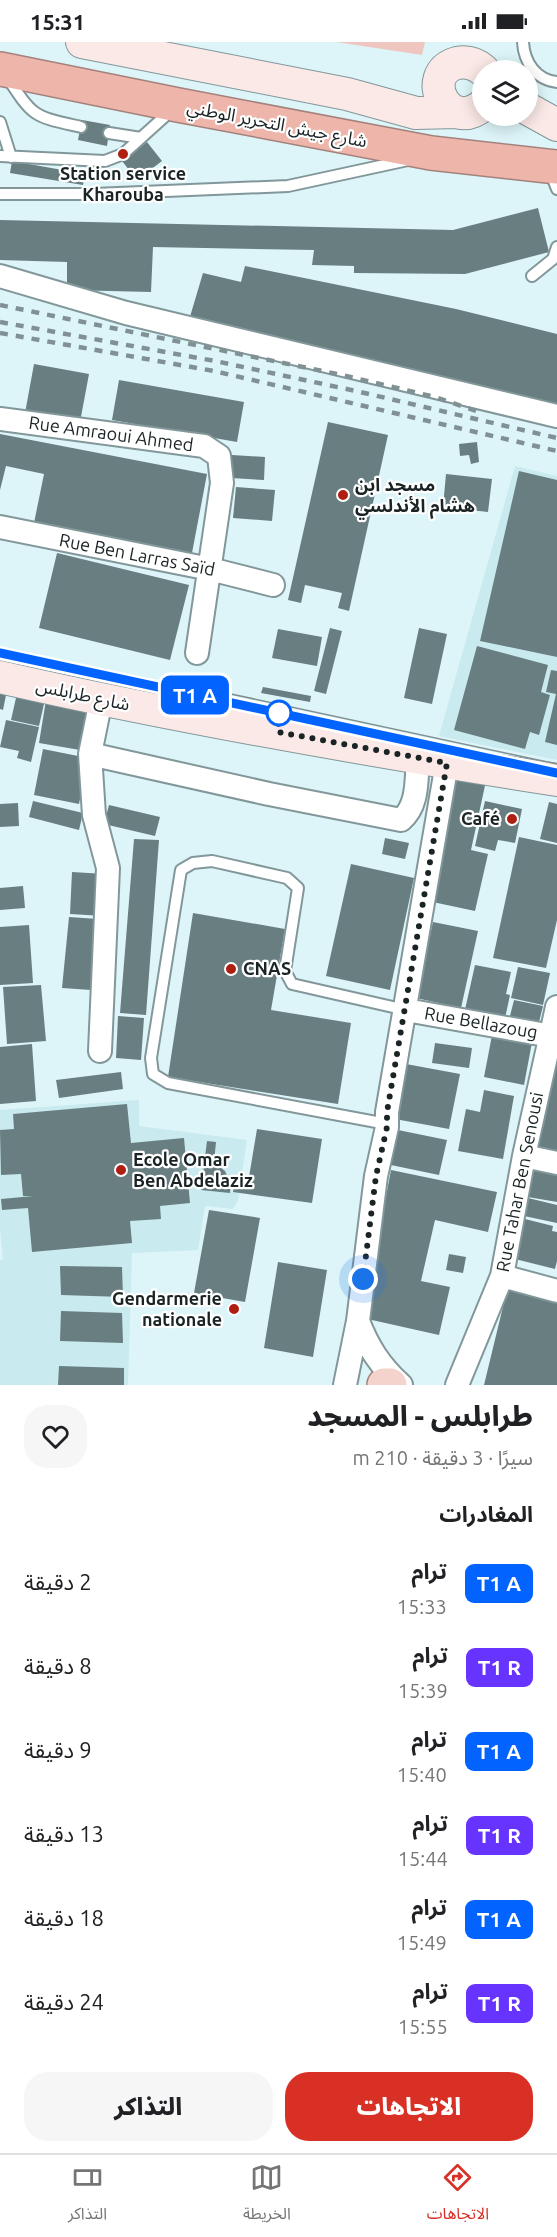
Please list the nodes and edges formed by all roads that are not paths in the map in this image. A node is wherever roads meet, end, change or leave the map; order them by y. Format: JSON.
{"nodes":[{"id":1,"x":82,"y":42,"type":"edge"},
{"id":2,"x":447,"y":42,"type":"edge"},
{"id":3,"x":523,"y":42,"type":"edge"},
{"id":4,"x":472,"y":63,"type":"edge"},
{"id":5,"x":1,"y":69,"type":"edge"},
{"id":6,"x":440,"y":80,"type":"junction"},
{"id":7,"x":557,"y":82,"type":"edge"},
{"id":8,"x":346,"y":94,"type":"junction"},
{"id":9,"x":177,"y":105,"type":"junction"},
{"id":10,"x":470,"y":109,"type":"edge"},
{"id":11,"x":538,"y":115,"type":"edge"},
{"id":12,"x":0,"y":122,"type":"edge"},
{"id":13,"x":557,"y":125,"type":"edge"},
{"id":14,"x":81,"y":127,"type":"dead end"},
{"id":15,"x":109,"y":133,"type":"dead end"},
{"id":16,"x":141,"y":138,"type":"junction"},
{"id":17,"x":431,"y":153,"type":"junction"},
{"id":18,"x":6,"y":157,"type":"edge"},
{"id":19,"x":554,"y":174,"type":"edge"},
{"id":20,"x":0,"y":194,"type":"edge"},
{"id":21,"x":557,"y":247,"type":"edge"},
{"id":22,"x":0,"y":276,"type":"edge"},
{"id":23,"x":532,"y":276,"type":"dead end"},
{"id":24,"x":557,"y":416,"type":"edge"},
{"id":25,"x":0,"y":419,"type":"edge"},
{"id":26,"x":0,"y":527,"type":"edge"},
{"id":27,"x":210,"y":569,"type":"junction"},
{"id":28,"x":273,"y":585,"type":"dead end"},
{"id":29,"x":197,"y":653,"type":"dead end"},
{"id":30,"x":0,"y":677,"type":"edge"},
{"id":31,"x":101,"y":700,"type":"junction"},
{"id":32,"x":90,"y":754,"type":"junction"},
{"id":33,"x":433,"y":760,"type":"junction"},
{"id":34,"x":557,"y":780,"type":"edge"},
{"id":35,"x":557,"y":1007,"type":"edge"},
{"id":36,"x":406,"y":1010,"type":"junction"},
{"id":37,"x":553,"y":1036,"type":"edge"},
{"id":38,"x":100,"y":1051,"type":"dead end"},
{"id":39,"x":387,"y":1124,"type":"junction"},
{"id":40,"x":524,"y":1156,"type":"junction"},
{"id":41,"x":557,"y":1163,"type":"edge"},
{"id":42,"x":502,"y":1276,"type":"junction"},
{"id":43,"x":557,"y":1291,"type":"edge"},
{"id":44,"x":358,"y":1321,"type":"junction"},
{"id":45,"x":345,"y":1385,"type":"edge"},
{"id":46,"x":384,"y":1385,"type":"edge"},
{"id":47,"x":390,"y":1385,"type":"edge"},
{"id":48,"x":401,"y":1385,"type":"edge"},
{"id":49,"x":457,"y":1385,"type":"edge"}],
"edges":[{"from":1,"to":8,"type":"street"},
{"from":2,"to":6,"type":"street"},
{"from":3,"to":7,"type":"lane"},
{"from":4,"to":6,"type":"street"},
{"from":5,"to":9,"type":"highway","name":"شارع جيش التحرير الوطني"},
{"from":5,"to":14,"type":"lane"},
{"from":6,"to":8,"type":"street"},
{"from":6,"to":10,"type":"street"},
{"from":8,"to":10,"type":"street"},
{"from":9,"to":16,"type":"lane"},
{"from":9,"to":17,"type":"highway","name":"شارع جيش التحرير الوطني"},
{"from":11,"to":13,"type":"street"},
{"from":12,"to":18,"type":"lane"},
{"from":15,"to":16,"type":"lane"},
{"from":16,"to":18,"type":"lane"},
{"from":17,"to":19,"type":"highway","name":"شارع جيش التحرير الوطني"},
{"from":17,"to":20,"type":"lane"},
{"from":21,"to":23,"type":"lane"},
{"from":22,"to":24,"type":"street"},
{"from":25,"to":27,"type":"street","name":"Rue Amraoui Ahmed"},
{"from":26,"to":27,"type":"street","name":"Rue Ben Larras Saïd"},
{"from":27,"to":28,"type":"street","name":"Rue Ben Larras Saïd"},
{"from":27,"to":29,"type":"street"},
{"from":30,"to":31,"type":"street","name":"شارع طرابلس"},
{"from":31,"to":32,"type":"street"},
{"from":31,"to":33,"type":"street","name":"شارع طرابلس"},
{"from":32,"to":33,"type":"street"},
{"from":32,"to":38,"type":"street"},
{"from":33,"to":34,"type":"street","name":"شارع طرابلس"},
{"from":33,"to":36,"type":"street"},
{"from":35,"to":37,"type":"street","name":"Rue Tahar Ben Senousi"},
{"from":36,"to":37,"type":"street","name":"Rue Bellazoug"},
{"from":36,"to":39,"type":"street"},
{"from":36,"to":39,"type":"lane"},
{"from":37,"to":40,"type":"street","name":"Rue Tahar Ben Senousi"},
{"from":39,"to":44,"type":"street"},
{"from":40,"to":41,"type":"street"},
{"from":40,"to":42,"type":"street","name":"Rue Tahar Ben Senousi"},
{"from":42,"to":43,"type":"street"},
{"from":42,"to":49,"type":"street","name":"Rue Tahar Ben Senousi"},
{"from":44,"to":45,"type":"street"},
{"from":44,"to":48,"type":"street"},
{"from":46,"to":47,"type":"main road"}]}
